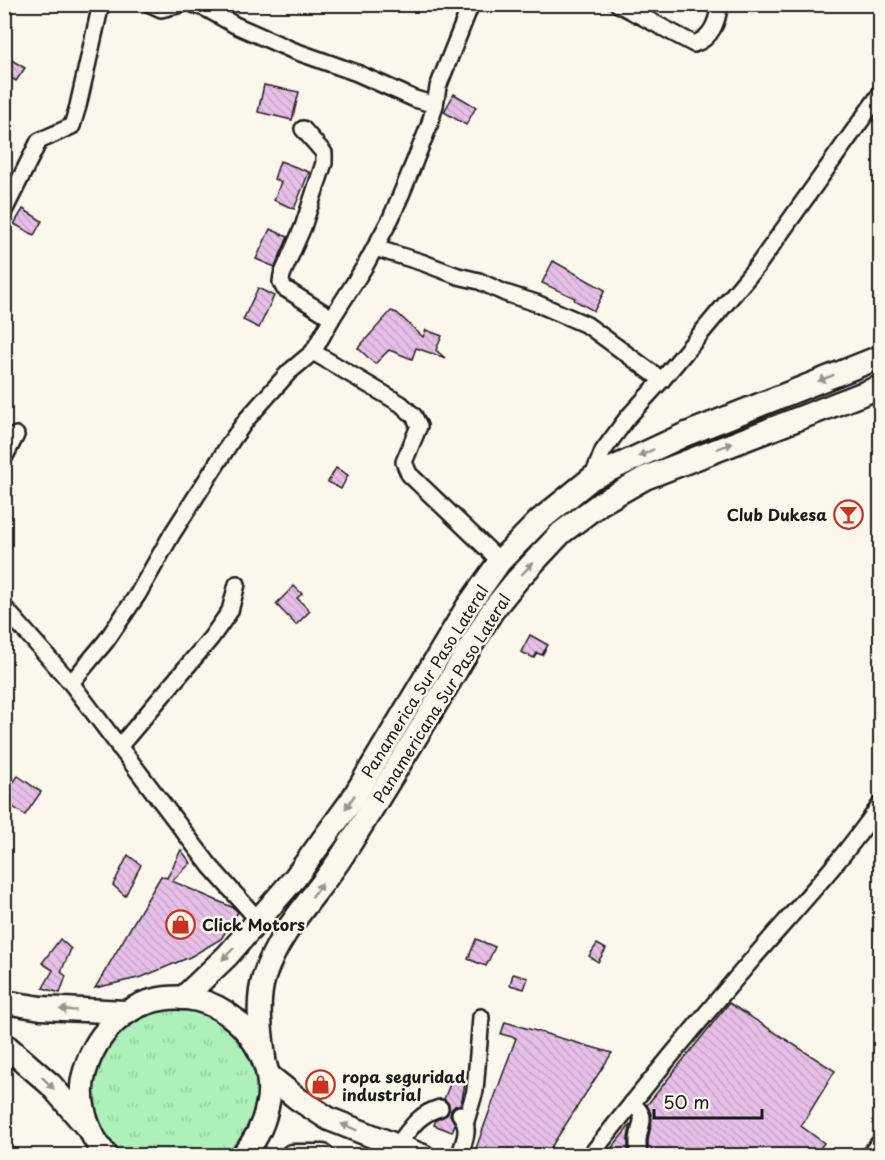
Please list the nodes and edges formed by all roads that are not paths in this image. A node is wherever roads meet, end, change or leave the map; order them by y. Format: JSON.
{"nodes":[{"id":1,"x":101,"y":4,"type":"edge"},
{"id":2,"x":150,"y":4,"type":"edge"},
{"id":3,"x":182,"y":4,"type":"edge"},
{"id":4,"x":193,"y":4,"type":"edge"},
{"id":5,"x":471,"y":4,"type":"edge"},
{"id":6,"x":618,"y":4,"type":"edge"},
{"id":7,"x":720,"y":4,"type":"edge"},
{"id":8,"x":880,"y":94,"type":"edge"},
{"id":9,"x":435,"y":105,"type":"junction"},
{"id":10,"x":303,"y":129,"type":"dead end"},
{"id":11,"x":4,"y":211,"type":"edge"},
{"id":12,"x":375,"y":248,"type":"junction"},
{"id":13,"x":332,"y":318,"type":"junction"},
{"id":14,"x":313,"y":352,"type":"junction"},
{"id":15,"x":880,"y":357,"type":"edge"},
{"id":16,"x":662,"y":381,"type":"junction"},
{"id":17,"x":880,"y":387,"type":"edge"},
{"id":18,"x":16,"y":435,"type":"dead end"},
{"id":19,"x":4,"y":458,"type":"edge"},
{"id":20,"x":592,"y":478,"type":"junction"},
{"id":21,"x":500,"y":561,"type":"junction"},
{"id":22,"x":237,"y":584,"type":"dead end"},
{"id":23,"x":4,"y":607,"type":"edge"},
{"id":24,"x":71,"y":683,"type":"junction"},
{"id":25,"x":119,"y":747,"type":"junction"},
{"id":26,"x":880,"y":805,"type":"edge"},
{"id":27,"x":259,"y":921,"type":"junction"},
{"id":28,"x":183,"y":998,"type":"junction"},
{"id":29,"x":4,"y":1002,"type":"edge"},
{"id":30,"x":126,"y":1012,"type":"junction"},
{"id":31,"x":481,"y":1017,"type":"dead end"},
{"id":32,"x":4,"y":1044,"type":"edge"},
{"id":33,"x":266,"y":1067,"type":"junction"},
{"id":34,"x":632,"y":1103,"type":"junction"},
{"id":35,"x":440,"y":1108,"type":"dead end"},
{"id":36,"x":90,"y":1132,"type":"junction"},
{"id":37,"x":880,"y":1142,"type":"edge"},
{"id":38,"x":397,"y":1146,"type":"junction"},
{"id":39,"x":107,"y":1155,"type":"edge"},
{"id":40,"x":242,"y":1155,"type":"edge"},
{"id":41,"x":292,"y":1155,"type":"edge"},
{"id":42,"x":323,"y":1155,"type":"edge"},
{"id":43,"x":423,"y":1155,"type":"edge"},
{"id":44,"x":459,"y":1155,"type":"edge"},
{"id":45,"x":590,"y":1155,"type":"edge"},
{"id":46,"x":638,"y":1155,"type":"edge"},
{"id":47,"x":869,"y":1155,"type":"edge"}],
"edges":[{"from":1,"to":11,"type":"street"},
{"from":2,"to":3,"type":"street"},
{"from":4,"to":9,"type":"street"},
{"from":5,"to":9,"type":"street"},
{"from":6,"to":7,"type":"street"},
{"from":8,"to":16,"type":"street"},
{"from":9,"to":12,"type":"street"},
{"from":10,"to":13,"type":"street"},
{"from":12,"to":13,"type":"street"},
{"from":12,"to":16,"type":"street"},
{"from":13,"to":14,"type":"street"},
{"from":14,"to":21,"type":"street"},
{"from":14,"to":24,"type":"street"},
{"from":15,"to":20,"type":"highway","name":"Panamerica Sur Paso Lateral","one_way":true},
{"from":16,"to":20,"type":"street"},
{"from":33,"to":17,"type":"highway","name":"Panamericana Sur Paso Lateral","one_way":true},
{"from":18,"to":19,"type":"street"},
{"from":20,"to":21,"type":"highway","name":"Panamerica Sur Paso Lateral"},
{"from":21,"to":27,"type":"highway","name":"Panamerica Sur Paso Lateral","one_way":true},
{"from":22,"to":25,"type":"street"},
{"from":23,"to":24,"type":"street"},
{"from":24,"to":25,"type":"street"},
{"from":25,"to":27,"type":"street"},
{"from":26,"to":34,"type":"street"},
{"from":27,"to":28,"type":"highway","name":"Panamerica Sur Paso Lateral","one_way":true},
{"from":28,"to":30,"type":"highway"},
{"from":28,"to":33,"type":"highway"},
{"from":30,"to":29,"type":"highway","one_way":true},
{"from":30,"to":36,"type":"highway"},
{"from":31,"to":44,"type":"street"},
{"from":32,"to":36,"type":"highway","one_way":true},
{"from":38,"to":33,"type":"highway","one_way":true},
{"from":33,"to":40,"type":"highway","name":"Panamericana Sur Paso Lateral"},
{"from":34,"to":45,"type":"street"},
{"from":34,"to":46,"type":"street"},
{"from":35,"to":38,"type":"street"},
{"from":36,"to":39,"type":"highway"},
{"from":37,"to":47,"type":"street"},
{"from":38,"to":43,"type":"highway"},
{"from":41,"to":42,"type":"highway"}]}
